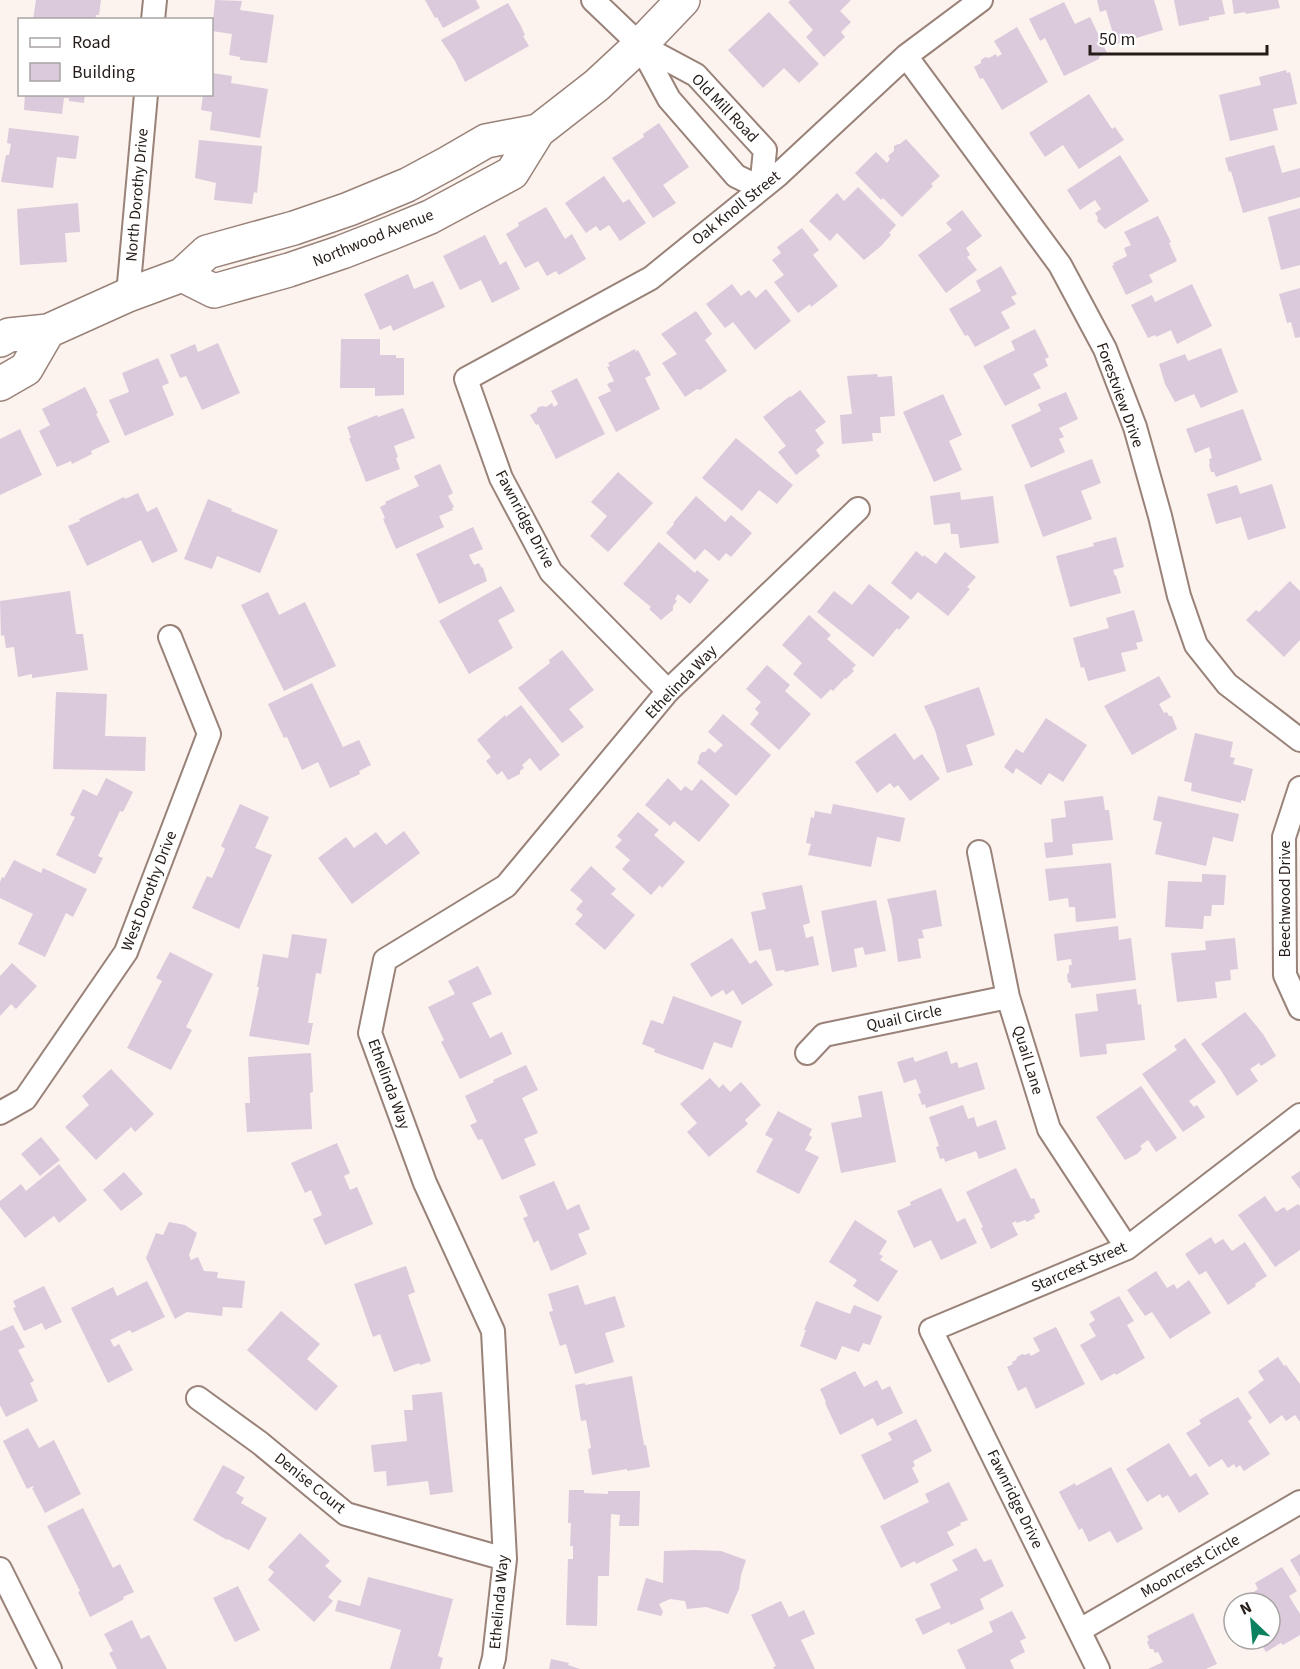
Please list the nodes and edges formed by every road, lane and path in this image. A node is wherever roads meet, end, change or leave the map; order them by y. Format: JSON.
{"nodes":[{"id":1,"x":155,"y":0,"type":"edge"},
{"id":2,"x":593,"y":0,"type":"edge"},
{"id":3,"x":683,"y":0,"type":"edge"},
{"id":4,"x":981,"y":0,"type":"edge"},
{"id":5,"x":153,"y":18,"type":"edge"},
{"id":6,"x":640,"y":45,"type":"junction"},
{"id":7,"x":906,"y":56,"type":"junction"},
{"id":8,"x":146,"y":96,"type":"edge"},
{"id":9,"x":761,"y":188,"type":"junction"},
{"id":10,"x":128,"y":295,"type":"junction"},
{"id":11,"x":48,"y":331,"type":"junction"},
{"id":12,"x":0,"y":340,"type":"edge"},
{"id":13,"x":465,"y":379,"type":"joint"},
{"id":14,"x":0,"y":384,"type":"edge"},
{"id":15,"x":858,"y":509,"type":"dead end"},
{"id":16,"x":170,"y":637,"type":"dead end"},
{"id":17,"x":668,"y":691,"type":"junction"},
{"id":18,"x":1300,"y":740,"type":"edge"},
{"id":19,"x":1300,"y":788,"type":"edge"},
{"id":20,"x":979,"y":852,"type":"dead end"},
{"id":21,"x":1008,"y":997,"type":"junction"},
{"id":22,"x":1300,"y":1008,"type":"edge"},
{"id":23,"x":807,"y":1053,"type":"dead end"},
{"id":24,"x":0,"y":1113,"type":"edge"},
{"id":25,"x":1300,"y":1115,"type":"edge"},
{"id":26,"x":1127,"y":1248,"type":"junction"},
{"id":27,"x":931,"y":1330,"type":"joint"},
{"id":28,"x":198,"y":1398,"type":"dead end"},
{"id":29,"x":1300,"y":1503,"type":"edge"},
{"id":30,"x":505,"y":1559,"type":"junction"},
{"id":31,"x":0,"y":1569,"type":"edge"},
{"id":32,"x":1080,"y":1629,"type":"junction"},
{"id":33,"x":50,"y":1669,"type":"edge"},
{"id":34,"x":491,"y":1669,"type":"edge"},
{"id":35,"x":1098,"y":1669,"type":"edge"}],
"edges":[{"from":1,"to":5,"type":"street"},
{"from":2,"to":6,"type":"street","name":"Old Mill Road"},
{"from":3,"to":6,"type":"street"},
{"from":4,"to":7,"type":"street","name":"Oak Knoll Street"},
{"from":6,"to":9,"type":"street","name":"Old Mill Road"},
{"from":6,"to":9,"type":"street","name":"Old Mill Road"},
{"from":6,"to":10,"type":"street"},
{"from":7,"to":9,"type":"street","name":"Oak Knoll Street"},
{"from":7,"to":18,"type":"street","name":"Forestview Drive"},
{"from":8,"to":10,"type":"street","name":"North Dorothy Drive"},
{"from":9,"to":13,"type":"street","name":"Oak Knoll Street"},
{"from":10,"to":11,"type":"street"},
{"from":11,"to":12,"type":"street"},
{"from":11,"to":14,"type":"street"},
{"from":13,"to":17,"type":"street","name":"Fawnridge Drive"},
{"from":15,"to":17,"type":"street","name":"Ethelinda Way"},
{"from":16,"to":24,"type":"street","name":"West Dorothy Drive"},
{"from":17,"to":30,"type":"street","name":"Ethelinda Way"},
{"from":19,"to":22,"type":"street","name":"Beechwood Drive"},
{"from":20,"to":21,"type":"street","name":"Quail Lane"},
{"from":21,"to":23,"type":"street","name":"Quail Circle"},
{"from":21,"to":26,"type":"street","name":"Quail Lane"},
{"from":25,"to":26,"type":"street","name":"Starcrest Street"},
{"from":26,"to":27,"type":"street","name":"Starcrest Street"},
{"from":27,"to":32,"type":"street","name":"Fawnridge Drive"},
{"from":28,"to":30,"type":"street","name":"Denise Court"},
{"from":29,"to":32,"type":"street","name":"Mooncrest Circle"},
{"from":30,"to":34,"type":"street","name":"Ethelinda Way"},
{"from":31,"to":33,"type":"street"},
{"from":32,"to":35,"type":"street","name":"Fawnridge Drive"}]}
